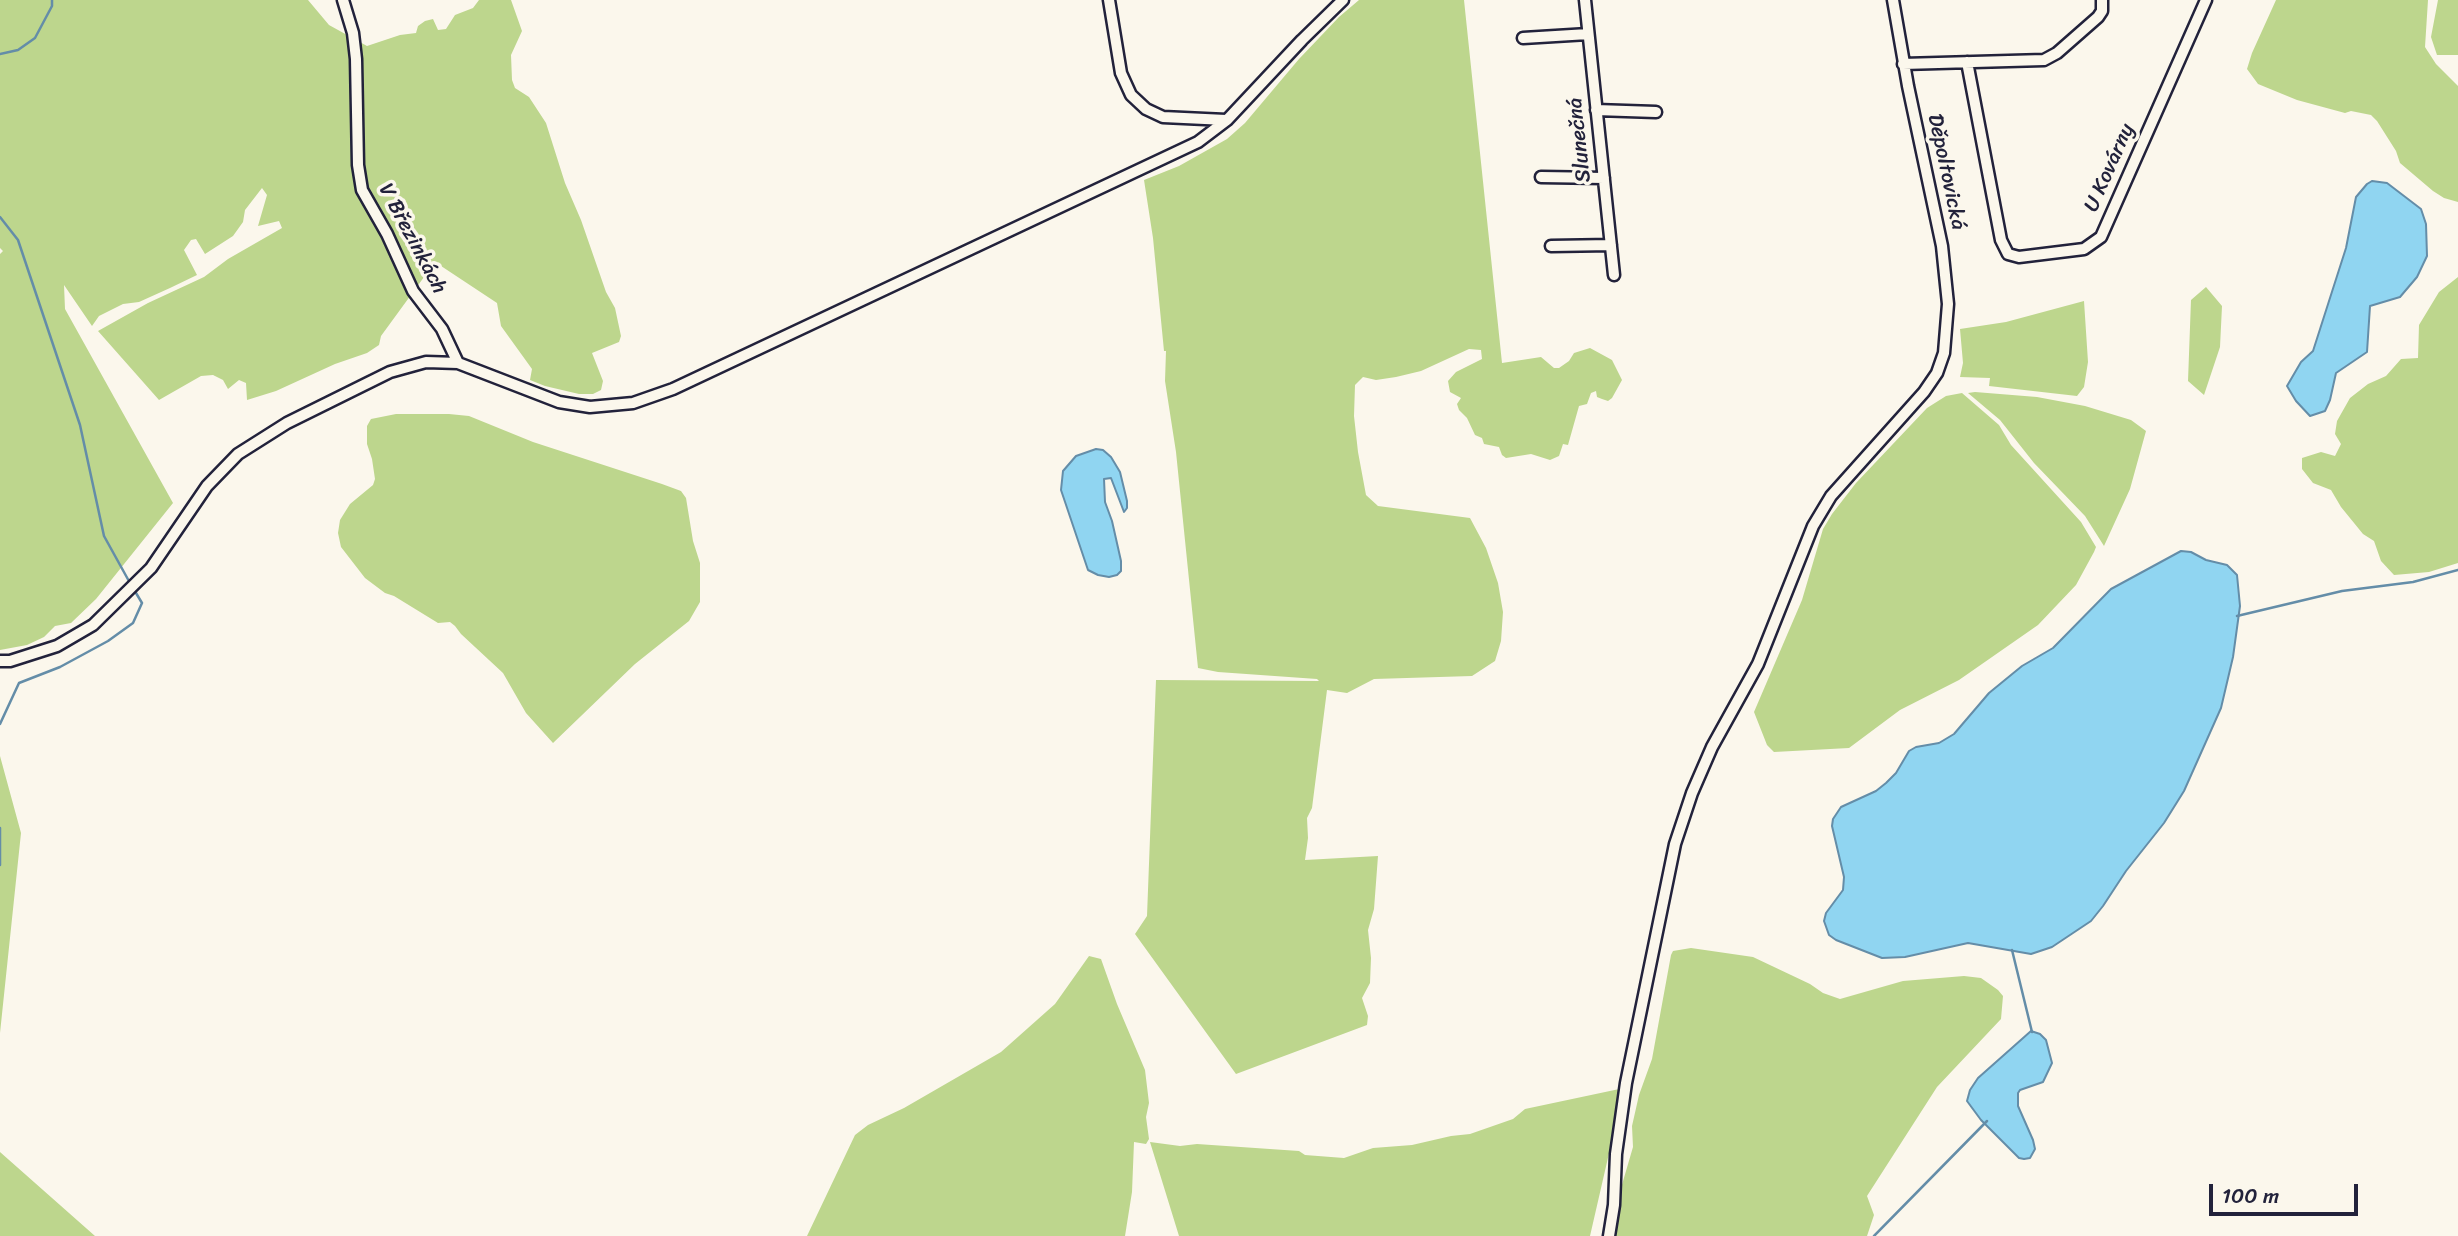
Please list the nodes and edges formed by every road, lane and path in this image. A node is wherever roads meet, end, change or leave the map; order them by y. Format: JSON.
{"nodes":[{"id":1,"x":344,"y":0,"type":"edge"},
{"id":2,"x":1109,"y":0,"type":"edge"},
{"id":3,"x":1343,"y":0,"type":"edge"},
{"id":4,"x":1585,"y":0,"type":"edge"},
{"id":5,"x":1893,"y":0,"type":"edge"},
{"id":6,"x":2102,"y":0,"type":"edge"},
{"id":7,"x":2206,"y":0,"type":"edge"},
{"id":8,"x":1588,"y":34,"type":"junction"},
{"id":9,"x":1522,"y":38,"type":"dead end"},
{"id":10,"x":1967,"y":62,"type":"junction"},
{"id":11,"x":1903,"y":64,"type":"junction"},
{"id":12,"x":1596,"y":110,"type":"junction"},
{"id":13,"x":1656,"y":112,"type":"dead end"},
{"id":14,"x":1227,"y":120,"type":"junction"},
{"id":15,"x":1541,"y":177,"type":"dead end"},
{"id":16,"x":1604,"y":178,"type":"junction"},
{"id":17,"x":1550,"y":246,"type":"dead end"},
{"id":18,"x":1611,"y":246,"type":"junction"},
{"id":19,"x":1614,"y":275,"type":"dead end"},
{"id":20,"x":458,"y":363,"type":"junction"},
{"id":21,"x":0,"y":661,"type":"edge"},
{"id":22,"x":1609,"y":1236,"type":"edge"}],
"edges":[{"from":1,"to":20,"type":"street","name":"V Březinkách"},
{"from":2,"to":14,"type":"street"},
{"from":3,"to":14,"type":"street"},
{"from":4,"to":8,"type":"street","name":"Slunečná"},
{"from":5,"to":11,"type":"street","name":"Děpoltovická"},
{"from":6,"to":10,"type":"street"},
{"from":7,"to":10,"type":"street","name":"U Kovárny"},
{"from":8,"to":9,"type":"street"},
{"from":8,"to":12,"type":"street","name":"Slunečná"},
{"from":10,"to":11,"type":"street"},
{"from":11,"to":22,"type":"street","name":"Děpoltovická"},
{"from":12,"to":13,"type":"street"},
{"from":12,"to":16,"type":"street","name":"Slunečná"},
{"from":14,"to":20,"type":"street"},
{"from":15,"to":16,"type":"street"},
{"from":16,"to":18,"type":"street","name":"Slunečná"},
{"from":17,"to":18,"type":"street"},
{"from":18,"to":19,"type":"street","name":"Slunečná"},
{"from":20,"to":21,"type":"street"}]}
